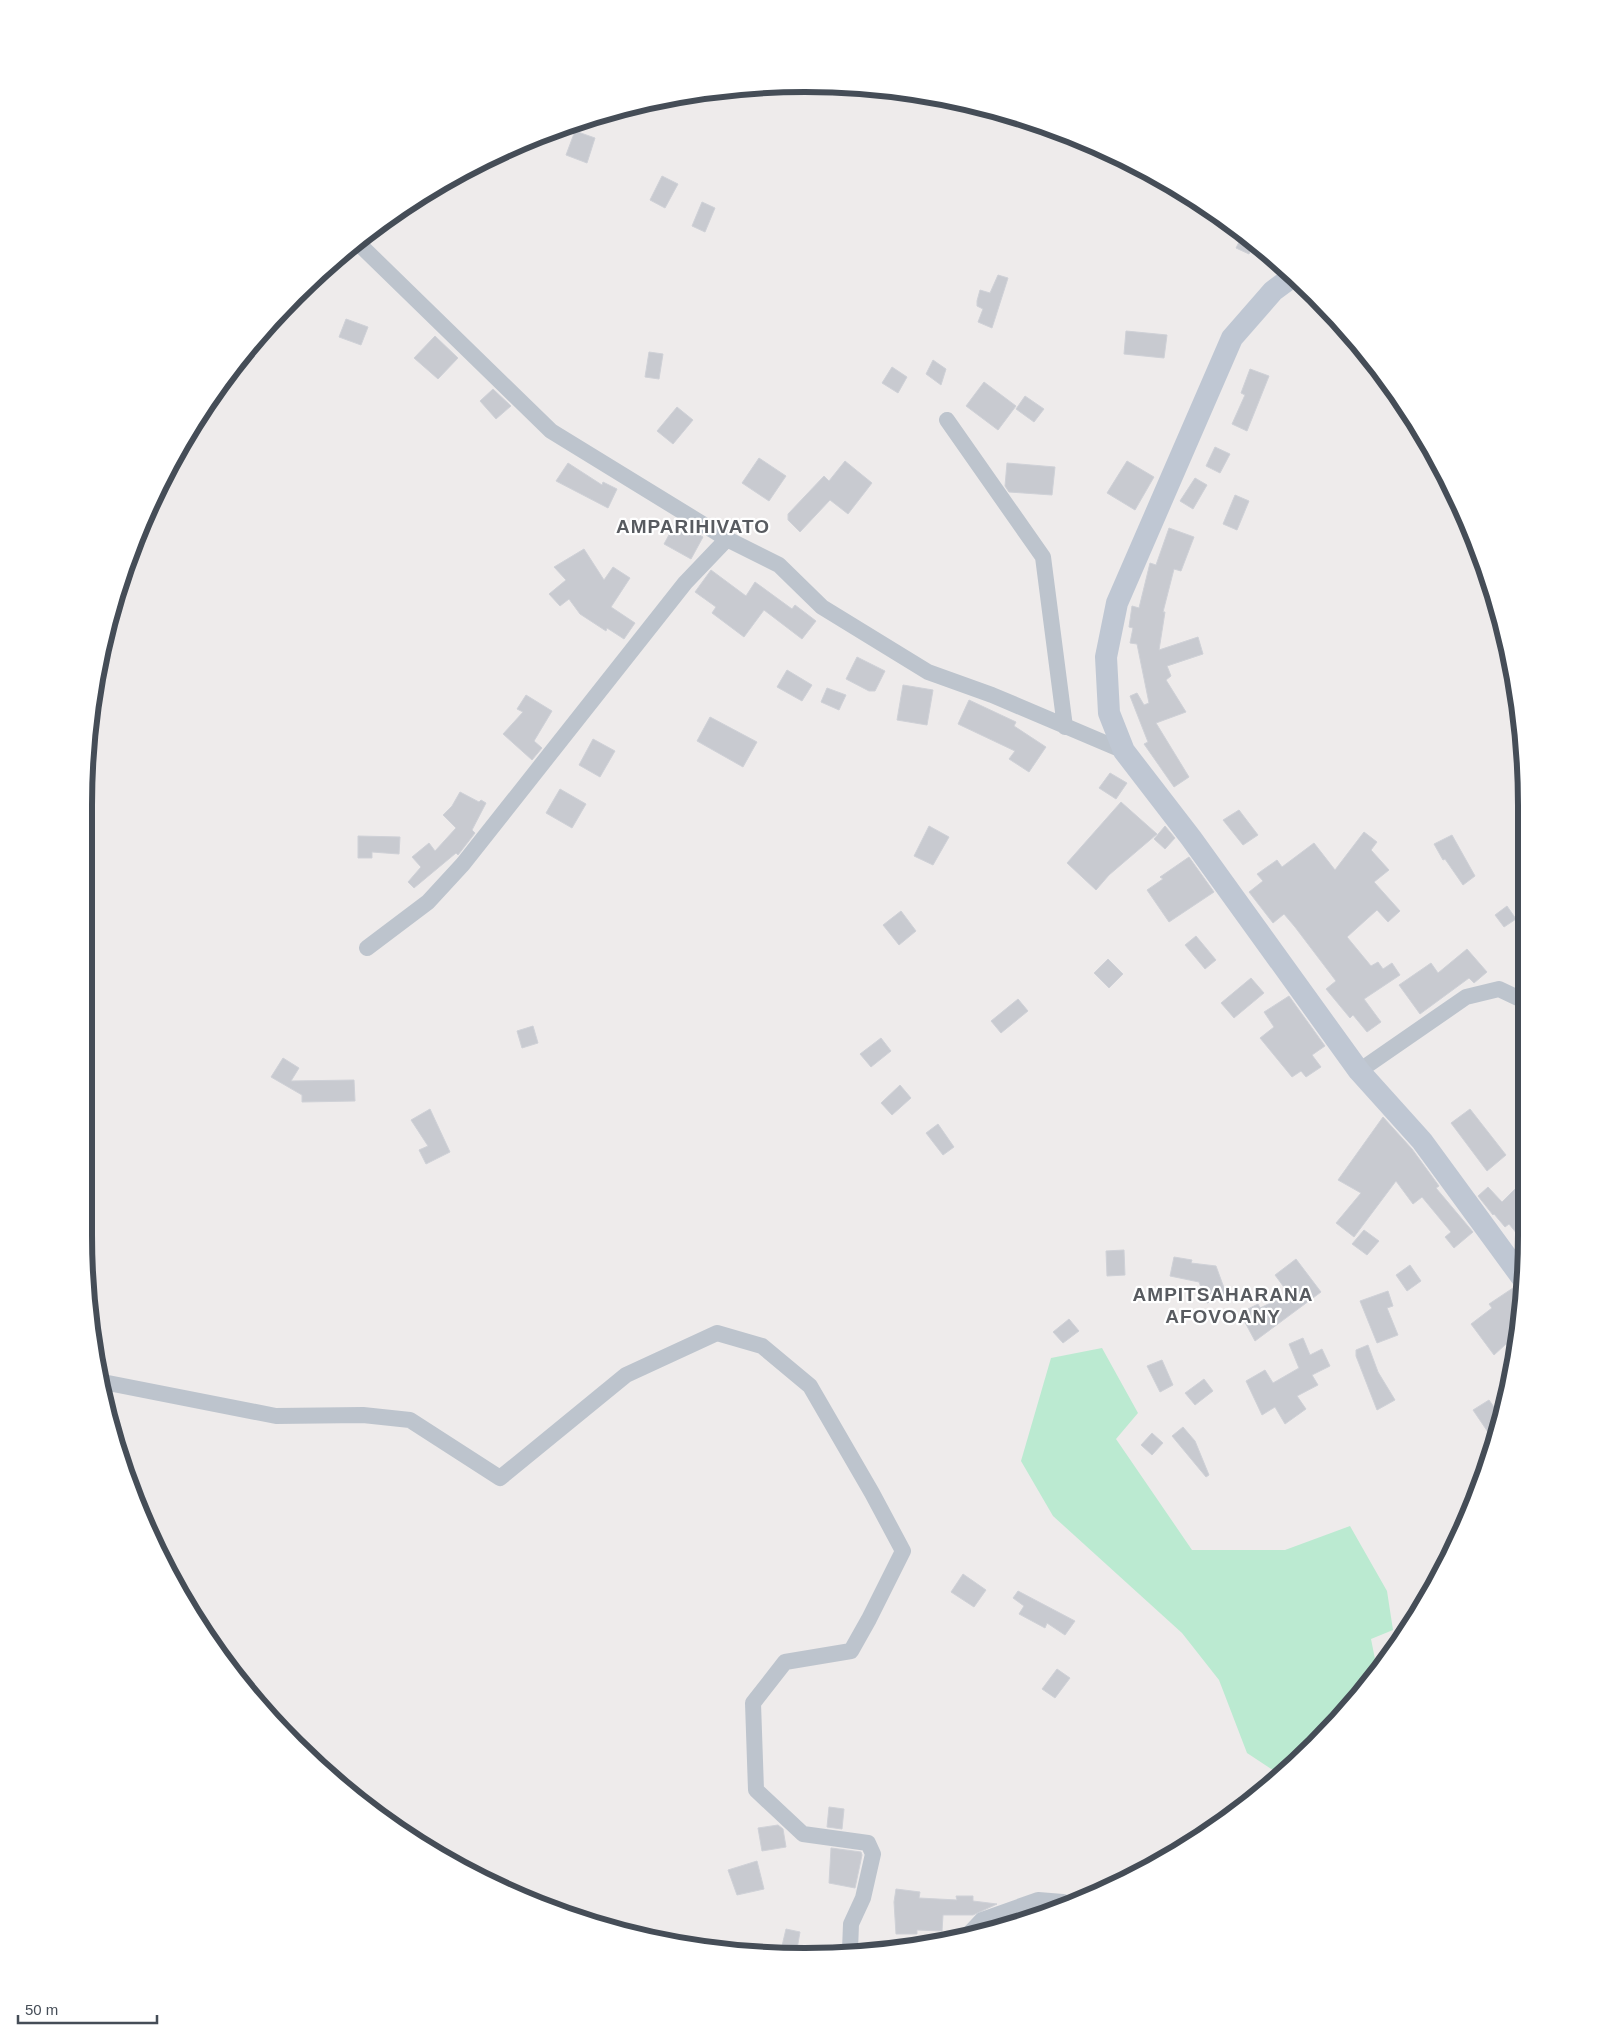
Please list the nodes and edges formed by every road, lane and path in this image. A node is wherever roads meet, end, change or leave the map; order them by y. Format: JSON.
{"nodes":[{"id":1,"x":362,"y":247,"type":"edge"},
{"id":2,"x":1288,"y":280,"type":"edge"},
{"id":3,"x":947,"y":420,"type":"dead end"},
{"id":4,"x":727,"y":539,"type":"junction"},
{"id":5,"x":1065,"y":727,"type":"junction"},
{"id":6,"x":1124,"y":751,"type":"junction"},
{"id":7,"x":367,"y":948,"type":"dead end"},
{"id":8,"x":1518,"y":998,"type":"edge"},
{"id":9,"x":1360,"y":1071,"type":"junction"},
{"id":10,"x":1517,"y":1270,"type":"edge"},
{"id":11,"x":108,"y":1383,"type":"edge"},
{"id":12,"x":1057,"y":1901,"type":"edge"},
{"id":13,"x":976,"y":1926,"type":"edge"},
{"id":14,"x":850,"y":1946,"type":"edge"}],
"edges":[{"from":1,"to":4,"type":"street"},
{"from":2,"to":6,"type":"main road"},
{"from":3,"to":5,"type":"street"},
{"from":4,"to":5,"type":"street"},
{"from":4,"to":7,"type":"street"},
{"from":5,"to":6,"type":"street"},
{"from":6,"to":9,"type":"main road"},
{"from":8,"to":9,"type":"street"},
{"from":9,"to":10,"type":"main road"},
{"from":11,"to":14,"type":"street"},
{"from":12,"to":13,"type":"street"}]}
